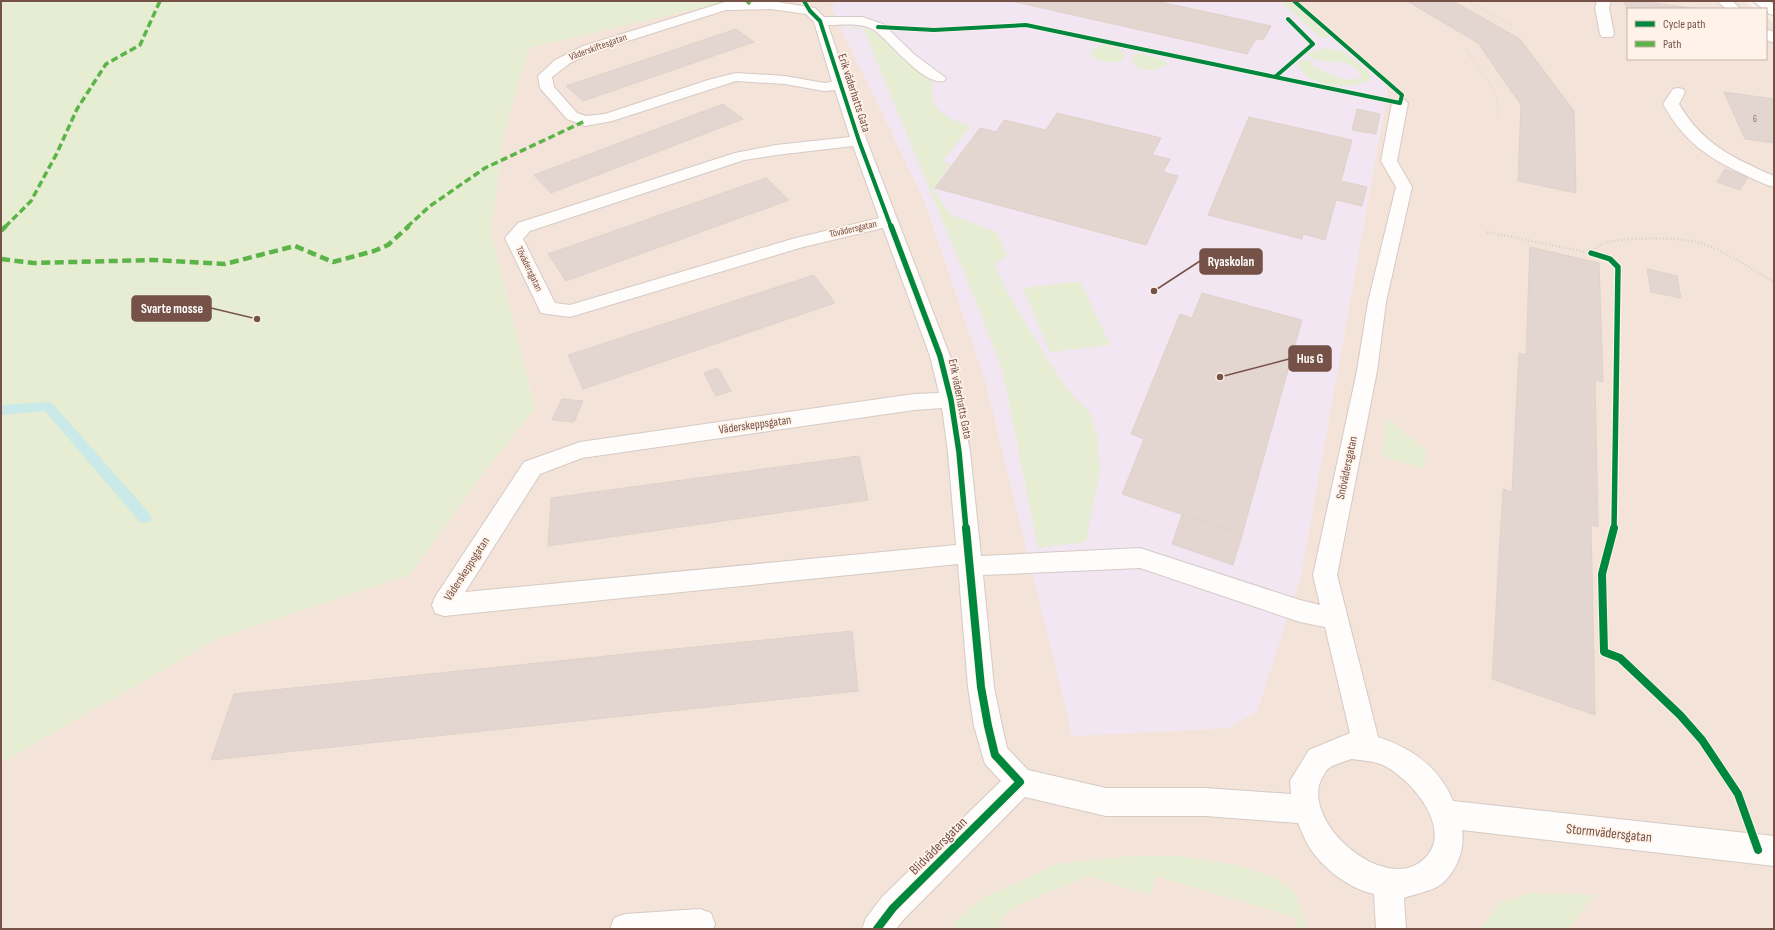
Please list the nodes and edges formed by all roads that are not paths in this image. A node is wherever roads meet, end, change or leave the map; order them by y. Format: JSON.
{"nodes":[{"id":1,"x":1604,"y":1,"type":"edge"},
{"id":2,"x":1724,"y":1,"type":"edge"},
{"id":3,"x":1760,"y":1,"type":"edge"},
{"id":4,"x":1733,"y":8,"type":"edge"},
{"id":5,"x":1774,"y":11,"type":"edge"},
{"id":6,"x":815,"y":16,"type":"junction"},
{"id":7,"x":1607,"y":34,"type":"dead end"},
{"id":8,"x":939,"y":78,"type":"dead end"},
{"id":9,"x":840,"y":85,"type":"junction"},
{"id":10,"x":1678,"y":92,"type":"dead end"},
{"id":11,"x":1400,"y":103,"type":"dead end"},
{"id":12,"x":859,"y":142,"type":"junction"},
{"id":13,"x":1774,"y":182,"type":"edge"},
{"id":14,"x":889,"y":221,"type":"junction"},
{"id":15,"x":951,"y":400,"type":"junction"},
{"id":16,"x":970,"y":560,"type":"junction"},
{"id":17,"x":1336,"y":619,"type":"junction"},
{"id":18,"x":1366,"y":747,"type":"junction"},
{"id":19,"x":1020,"y":782,"type":"junction"},
{"id":20,"x":1305,"y":809,"type":"junction"},
{"id":21,"x":1445,"y":814,"type":"junction"},
{"id":22,"x":1766,"y":850,"type":"edge"},
{"id":23,"x":1388,"y":883,"type":"junction"},
{"id":24,"x":698,"y":926,"type":"edge"},
{"id":25,"x":625,"y":929,"type":"edge"},
{"id":26,"x":877,"y":929,"type":"edge"},
{"id":27,"x":1391,"y":929,"type":"edge"}],
"edges":[{"from":1,"to":7,"type":"street"},
{"from":2,"to":4,"type":"street"},
{"from":3,"to":5,"type":"street"},
{"from":6,"to":8,"type":"street"},
{"from":6,"to":9,"type":"street","name":"Erik väderhatts Gata"},
{"from":6,"to":9,"type":"street","name":"Väderskiftesgatan"},
{"from":9,"to":12,"type":"street","name":"Erik väderhatts Gata"},
{"from":10,"to":13,"type":"street"},
{"from":11,"to":17,"type":"street","name":"Snövädersgatan"},
{"from":12,"to":14,"type":"street","name":"Erik väderhatts Gata"},
{"from":12,"to":14,"type":"street","name":"Tövädersgatan"},
{"from":14,"to":15,"type":"street","name":"Erik väderhatts Gata"},
{"from":15,"to":16,"type":"street","name":"Erik väderhatts Gata"},
{"from":15,"to":16,"type":"street","name":"Väderskeppsgatan"},
{"from":16,"to":17,"type":"street"},
{"from":16,"to":19,"type":"street","name":"Erik väderhatts Gata"},
{"from":17,"to":18,"type":"street","name":"Snövädersgatan"},
{"from":18,"to":20,"type":"street"},
{"from":18,"to":21,"type":"street"},
{"from":19,"to":20,"type":"street"},
{"from":19,"to":26,"type":"street","name":"Blidvädersgatan"},
{"from":20,"to":23,"type":"street"},
{"from":21,"to":22,"type":"street","name":"Stormvädersgatan"},
{"from":21,"to":23,"type":"street"},
{"from":23,"to":27,"type":"street"},
{"from":24,"to":25,"type":"street"}]}
